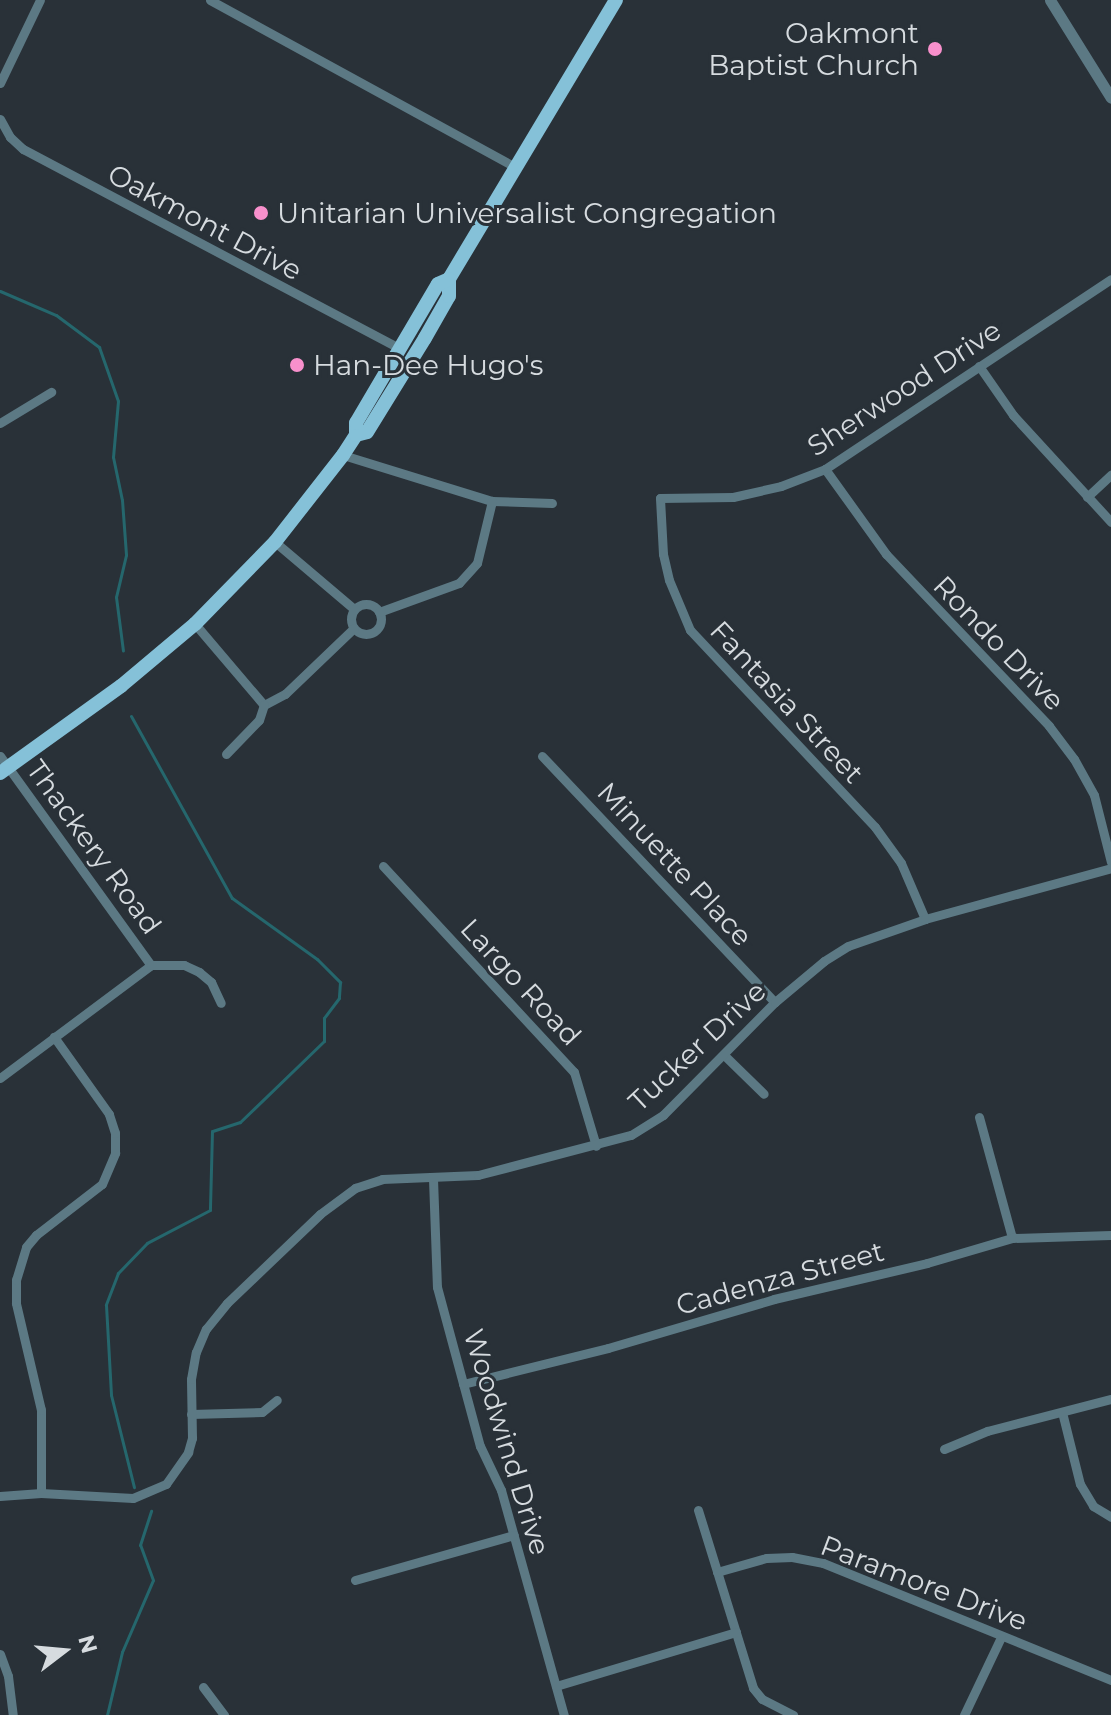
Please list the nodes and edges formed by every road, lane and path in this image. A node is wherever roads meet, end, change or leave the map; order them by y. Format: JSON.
{"nodes":[{"id":1,"x":210,"y":0,"type":"edge"},
{"id":2,"x":616,"y":0,"type":"edge"},
{"id":3,"x":1050,"y":0,"type":"edge"},
{"id":4,"x":36,"y":1,"type":"edge"},
{"id":5,"x":0,"y":83,"type":"edge"},
{"id":6,"x":1111,"y":98,"type":"edge"},
{"id":7,"x":0,"y":119,"type":"edge"},
{"id":8,"x":515,"y":167,"type":"junction"},
{"id":9,"x":449,"y":279,"type":"junction"},
{"id":10,"x":1111,"y":279,"type":"edge"},
{"id":11,"x":435,"y":290,"type":"junction"},
{"id":12,"x":425,"y":338,"type":"junction"},
{"id":13,"x":400,"y":349,"type":"junction"},
{"id":14,"x":979,"y":366,"type":"junction"},
{"id":15,"x":51,"y":392,"type":"dead end"},
{"id":16,"x":0,"y":423,"type":"edge"},
{"id":17,"x":371,"y":425,"type":"junction"},
{"id":18,"x":356,"y":435,"type":"junction"},
{"id":19,"x":343,"y":455,"type":"junction"},
{"id":20,"x":825,"y":469,"type":"junction"},
{"id":21,"x":1111,"y":475,"type":"edge"},
{"id":22,"x":1087,"y":497,"type":"junction"},
{"id":23,"x":660,"y":498,"type":"joint"},
{"id":24,"x":492,"y":501,"type":"junction"},
{"id":25,"x":552,"y":503,"type":"dead end"},
{"id":26,"x":1111,"y":522,"type":"edge"},
{"id":27,"x":275,"y":542,"type":"junction"},
{"id":28,"x":354,"y":609,"type":"junction"},
{"id":29,"x":379,"y":612,"type":"junction"},
{"id":30,"x":195,"y":624,"type":"junction"},
{"id":31,"x":354,"y":628,"type":"junction"},
{"id":32,"x":264,"y":705,"type":"junction"},
{"id":33,"x":226,"y":754,"type":"dead end"},
{"id":34,"x":542,"y":756,"type":"dead end"},
{"id":35,"x":3,"y":765,"type":"edge"},
{"id":36,"x":1111,"y":865,"type":"edge"},
{"id":37,"x":383,"y":866,"type":"dead end"},
{"id":38,"x":925,"y":919,"type":"junction"},
{"id":39,"x":151,"y":965,"type":"junction"},
{"id":40,"x":775,"y":1002,"type":"junction"},
{"id":41,"x":221,"y":1003,"type":"dead end"},
{"id":42,"x":54,"y":1037,"type":"junction"},
{"id":43,"x":725,"y":1056,"type":"junction"},
{"id":44,"x":0,"y":1078,"type":"edge"},
{"id":45,"x":764,"y":1094,"type":"dead end"},
{"id":46,"x":979,"y":1117,"type":"dead end"},
{"id":47,"x":596,"y":1146,"type":"junction"},
{"id":48,"x":433,"y":1179,"type":"junction"},
{"id":49,"x":1111,"y":1235,"type":"edge"},
{"id":50,"x":1012,"y":1238,"type":"junction"},
{"id":51,"x":463,"y":1384,"type":"junction"},
{"id":52,"x":1111,"y":1399,"type":"edge"},
{"id":53,"x":277,"y":1400,"type":"dead end"},
{"id":54,"x":1062,"y":1412,"type":"junction"},
{"id":55,"x":191,"y":1414,"type":"junction"},
{"id":56,"x":944,"y":1449,"type":"dead end"},
{"id":57,"x":41,"y":1493,"type":"junction"},
{"id":58,"x":0,"y":1496,"type":"edge"},
{"id":59,"x":698,"y":1510,"type":"dead end"},
{"id":60,"x":1111,"y":1517,"type":"edge"},
{"id":61,"x":514,"y":1535,"type":"junction"},
{"id":62,"x":717,"y":1572,"type":"junction"},
{"id":63,"x":355,"y":1580,"type":"dead end"},
{"id":64,"x":736,"y":1632,"type":"junction"},
{"id":65,"x":1001,"y":1637,"type":"junction"},
{"id":66,"x":0,"y":1654,"type":"edge"},
{"id":67,"x":4,"y":1677,"type":"edge"},
{"id":68,"x":1111,"y":1680,"type":"edge"},
{"id":69,"x":556,"y":1686,"type":"junction"},
{"id":70,"x":203,"y":1687,"type":"dead end"},
{"id":71,"x":13,"y":1715,"type":"edge"},
{"id":72,"x":224,"y":1715,"type":"edge"},
{"id":73,"x":564,"y":1715,"type":"edge"},
{"id":74,"x":793,"y":1715,"type":"edge"},
{"id":75,"x":964,"y":1715,"type":"edge"}],
"edges":[{"from":1,"to":8,"type":"street"},
{"from":2,"to":8,"type":"main road"},
{"from":3,"to":6,"type":"street"},
{"from":4,"to":5,"type":"street"},
{"from":7,"to":13,"type":"street","name":"Oakmont Drive"},
{"from":8,"to":9,"type":"main road"},
{"from":9,"to":11,"type":"main road"},
{"from":9,"to":12,"type":"main road"},
{"from":10,"to":14,"type":"street","name":"Sherwood Drive"},
{"from":11,"to":12,"type":"main road"},
{"from":11,"to":13,"type":"main road"},
{"from":12,"to":17,"type":"main road"},
{"from":13,"to":17,"type":"main road"},
{"from":13,"to":18,"type":"main road"},
{"from":14,"to":20,"type":"street","name":"Sherwood Drive"},
{"from":14,"to":22,"type":"street"},
{"from":15,"to":16,"type":"street"},
{"from":17,"to":18,"type":"main road"},
{"from":18,"to":19,"type":"main road"},
{"from":19,"to":24,"type":"street"},
{"from":19,"to":27,"type":"main road"},
{"from":20,"to":23,"type":"street","name":"Sherwood Drive"},
{"from":20,"to":36,"type":"street","name":"Rondo Drive"},
{"from":21,"to":22,"type":"street"},
{"from":22,"to":26,"type":"street"},
{"from":23,"to":38,"type":"street","name":"Fantasia Street"},
{"from":24,"to":25,"type":"street"},
{"from":24,"to":29,"type":"street"},
{"from":27,"to":28,"type":"street"},
{"from":27,"to":30,"type":"main road"},
{"from":28,"to":29,"type":"street"},
{"from":28,"to":31,"type":"street"},
{"from":29,"to":31,"type":"street"},
{"from":30,"to":32,"type":"street"},
{"from":30,"to":35,"type":"main road"},
{"from":31,"to":32,"type":"street"},
{"from":32,"to":33,"type":"street"},
{"from":34,"to":40,"type":"street","name":"Minuette Place"},
{"from":35,"to":39,"type":"street","name":"Thackery Road"},
{"from":36,"to":38,"type":"street","name":"Tucker Drive"},
{"from":37,"to":47,"type":"street","name":"Largo Road"},
{"from":38,"to":40,"type":"street","name":"Tucker Drive"},
{"from":39,"to":41,"type":"street"},
{"from":39,"to":42,"type":"street"},
{"from":40,"to":43,"type":"street","name":"Tucker Drive"},
{"from":42,"to":44,"type":"street"},
{"from":42,"to":57,"type":"street"},
{"from":43,"to":45,"type":"street"},
{"from":43,"to":47,"type":"street","name":"Tucker Drive"},
{"from":46,"to":50,"type":"street"},
{"from":47,"to":48,"type":"street","name":"Tucker Drive"},
{"from":48,"to":51,"type":"street","name":"Woodwind Drive"},
{"from":48,"to":55,"type":"street","name":"Tucker Drive"},
{"from":49,"to":50,"type":"street","name":"Cadenza Street"},
{"from":50,"to":51,"type":"street","name":"Cadenza Street"},
{"from":51,"to":61,"type":"street","name":"Woodwind Drive"},
{"from":52,"to":54,"type":"street"},
{"from":53,"to":55,"type":"street"},
{"from":54,"to":56,"type":"street"},
{"from":54,"to":60,"type":"street"},
{"from":55,"to":57,"type":"street","name":"Tucker Drive"},
{"from":57,"to":58,"type":"street","name":"Tucker Drive"},
{"from":59,"to":62,"type":"street"},
{"from":61,"to":63,"type":"street"},
{"from":61,"to":69,"type":"street","name":"Woodwind Drive"},
{"from":62,"to":64,"type":"street"},
{"from":62,"to":65,"type":"street","name":"Paramore Drive"},
{"from":64,"to":69,"type":"street"},
{"from":64,"to":74,"type":"street"},
{"from":65,"to":68,"type":"street","name":"Paramore Drive"},
{"from":65,"to":75,"type":"street"},
{"from":66,"to":67,"type":"street"},
{"from":67,"to":71,"type":"street"},
{"from":69,"to":73,"type":"street","name":"Woodwind Drive"},
{"from":70,"to":72,"type":"street"}]}
